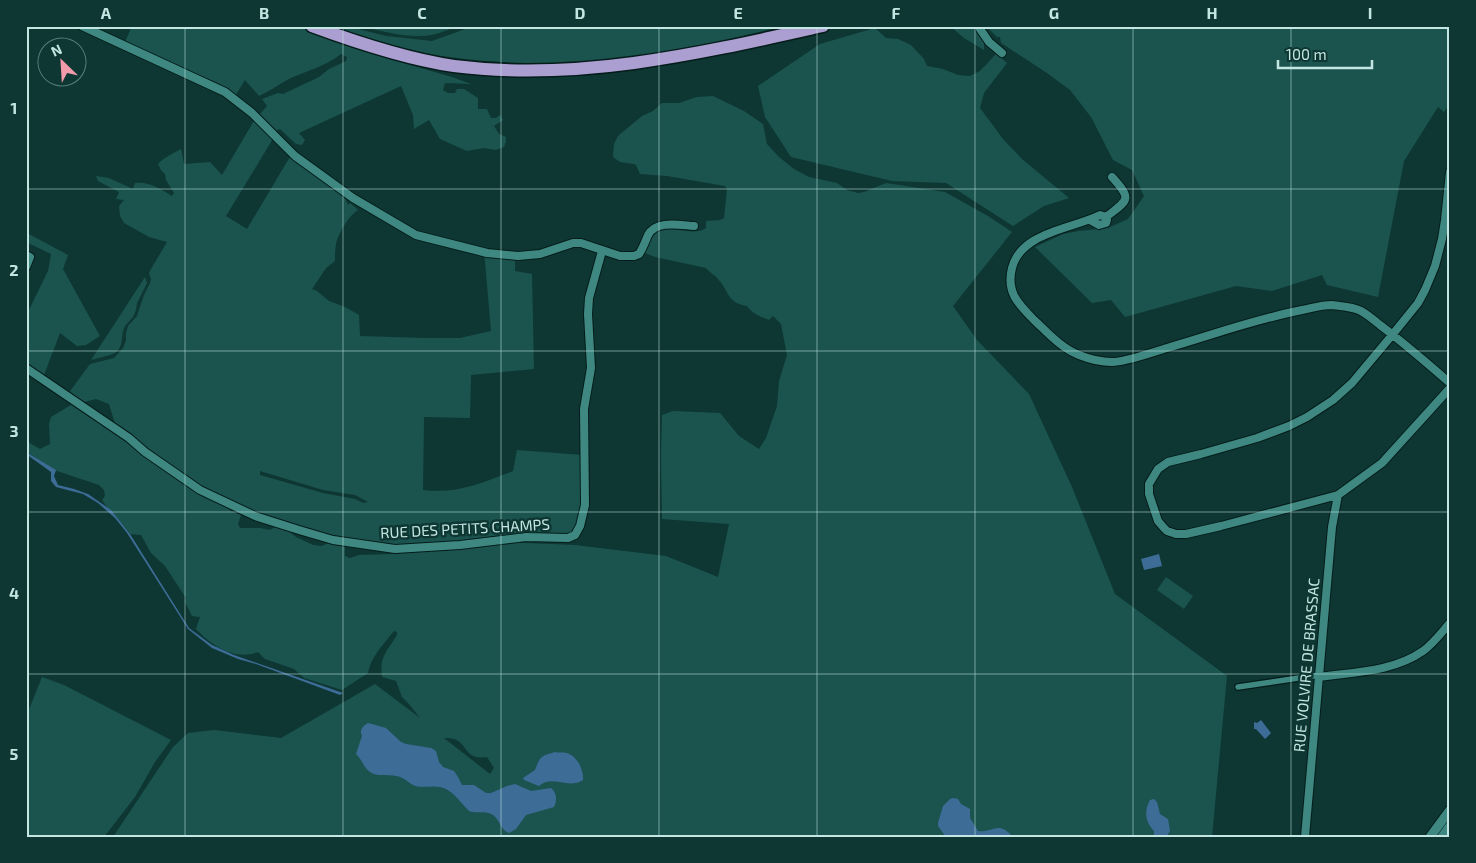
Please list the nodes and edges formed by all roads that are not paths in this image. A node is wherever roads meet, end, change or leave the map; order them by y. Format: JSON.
{"nodes":[{"id":1,"x":82,"y":26,"type":"edge"},
{"id":2,"x":312,"y":26,"type":"edge"},
{"id":3,"x":823,"y":26,"type":"edge"},
{"id":4,"x":978,"y":26,"type":"edge"},
{"id":5,"x":1002,"y":54,"type":"dead end"},
{"id":6,"x":1450,"y":172,"type":"edge"},
{"id":7,"x":1112,"y":177,"type":"dead end"},
{"id":8,"x":694,"y":226,"type":"dead end"},
{"id":9,"x":602,"y":251,"type":"junction"},
{"id":10,"x":26,"y":255,"type":"edge"},
{"id":11,"x":26,"y":267,"type":"edge"},
{"id":12,"x":1393,"y":334,"type":"junction"},
{"id":13,"x":26,"y":368,"type":"edge"},
{"id":14,"x":1450,"y":383,"type":"edge"},
{"id":15,"x":1450,"y":388,"type":"edge"},
{"id":16,"x":1338,"y":495,"type":"junction"},
{"id":17,"x":1450,"y":623,"type":"edge"},
{"id":18,"x":1318,"y":676,"type":"junction"},
{"id":19,"x":1238,"y":687,"type":"dead end"},
{"id":20,"x":1450,"y":810,"type":"edge"},
{"id":21,"x":1450,"y":826,"type":"edge"},
{"id":22,"x":1305,"y":837,"type":"edge"},
{"id":23,"x":1430,"y":837,"type":"edge"},
{"id":24,"x":1442,"y":837,"type":"edge"}],
"edges":[{"from":1,"to":9,"type":"street"},
{"from":2,"to":3,"type":"highway"},
{"from":4,"to":5,"type":"street"},
{"from":6,"to":12,"type":"street"},
{"from":7,"to":12,"type":"street"},
{"from":8,"to":9,"type":"street"},
{"from":9,"to":13,"type":"street","name":"RUE DES PETITS CHAMPS"},
{"from":10,"to":11,"type":"street"},
{"from":12,"to":14,"type":"street"},
{"from":12,"to":16,"type":"street"},
{"from":15,"to":16,"type":"street"},
{"from":16,"to":18,"type":"street","name":"RUE VOLVIRE DE BRASSAC"},
{"from":17,"to":18,"type":"street"},
{"from":18,"to":19,"type":"street"},
{"from":18,"to":22,"type":"street","name":"RUE VOLVIRE DE BRASSAC"},
{"from":20,"to":23,"type":"street"},
{"from":21,"to":24,"type":"street"}]}
